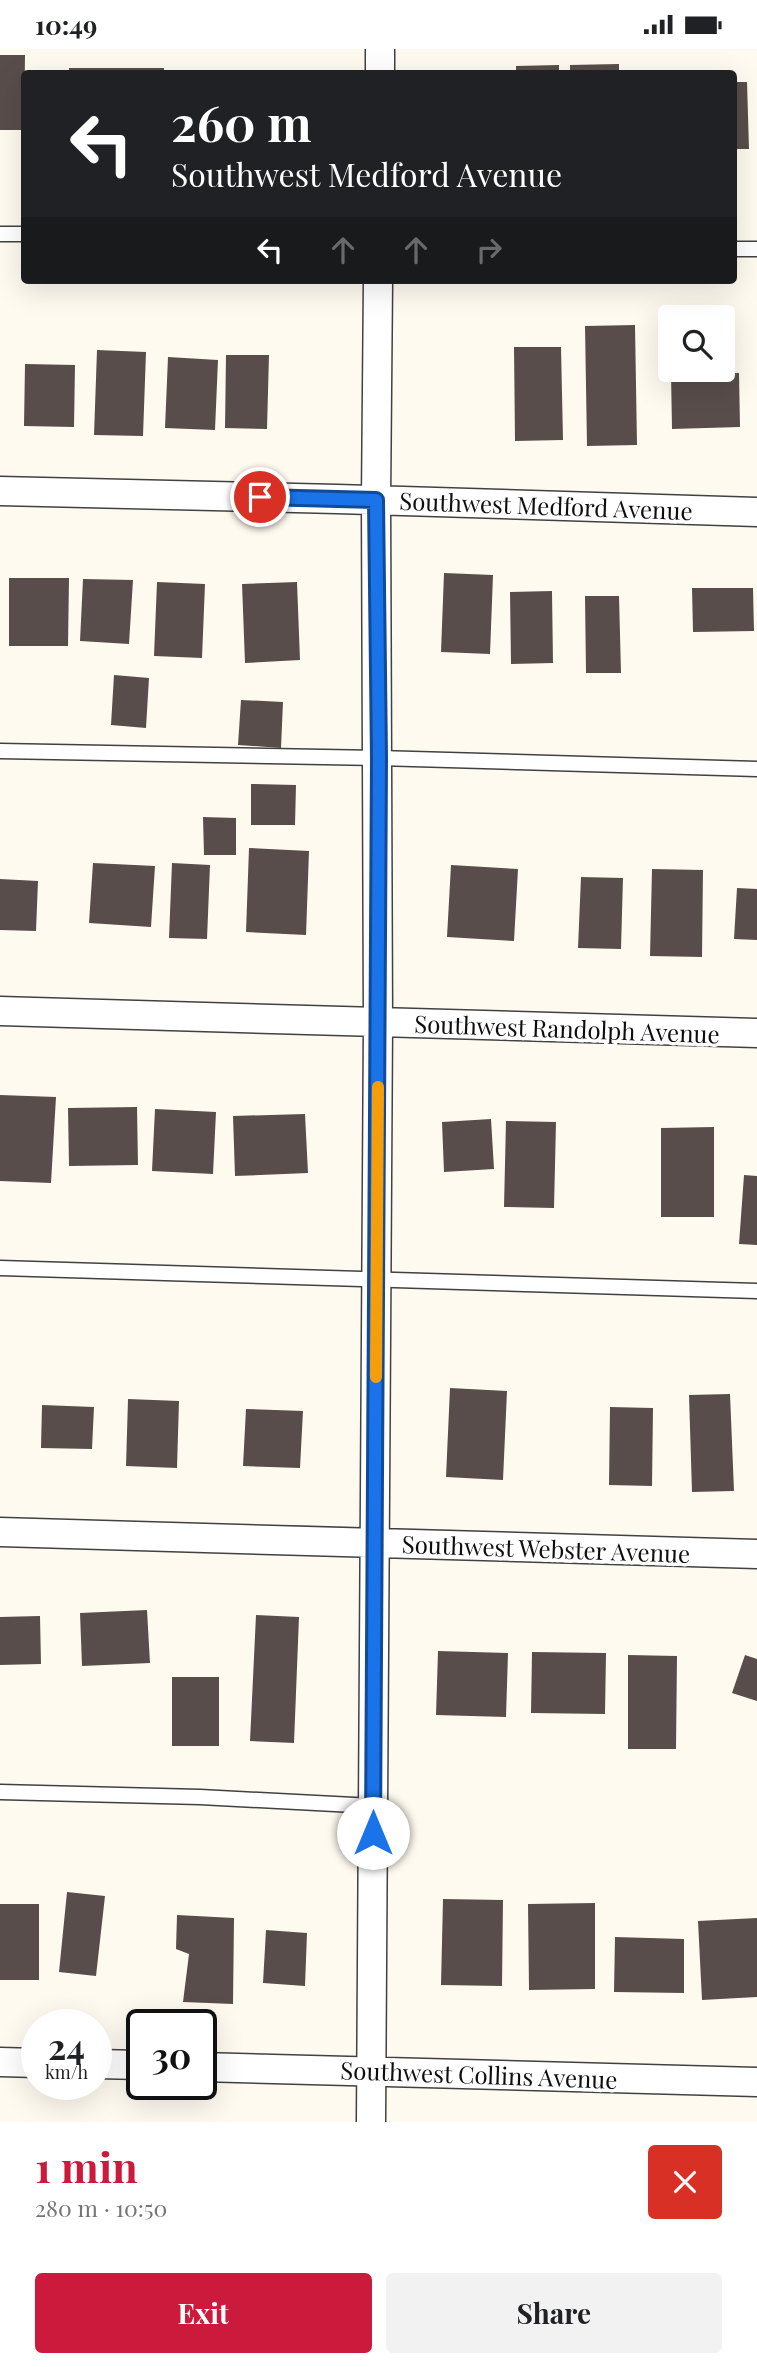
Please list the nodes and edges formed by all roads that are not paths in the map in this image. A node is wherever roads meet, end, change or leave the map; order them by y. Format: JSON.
{"nodes":[{"id":1,"x":380,"y":49,"type":"edge"},
{"id":2,"x":380,"y":70,"type":"edge"},
{"id":3,"x":0,"y":234,"type":"edge"},
{"id":4,"x":21,"y":234,"type":"edge"},
{"id":5,"x":737,"y":249,"type":"edge"},
{"id":6,"x":757,"y":250,"type":"edge"},
{"id":7,"x":378,"y":284,"type":"edge"},
{"id":8,"x":0,"y":491,"type":"edge"},
{"id":9,"x":376,"y":500,"type":"junction"},
{"id":10,"x":757,"y":512,"type":"edge"},
{"id":11,"x":0,"y":751,"type":"edge"},
{"id":12,"x":379,"y":758,"type":"junction"},
{"id":13,"x":757,"y":769,"type":"edge"},
{"id":14,"x":0,"y":1011,"type":"edge"},
{"id":15,"x":378,"y":1023,"type":"junction"},
{"id":16,"x":757,"y":1033,"type":"edge"},
{"id":17,"x":0,"y":1268,"type":"edge"},
{"id":18,"x":377,"y":1278,"type":"junction"},
{"id":19,"x":757,"y":1291,"type":"edge"},
{"id":20,"x":0,"y":1532,"type":"edge"},
{"id":21,"x":376,"y":1542,"type":"junction"},
{"id":22,"x":757,"y":1554,"type":"edge"},
{"id":23,"x":0,"y":1792,"type":"edge"},
{"id":24,"x":373,"y":1806,"type":"junction"},
{"id":25,"x":0,"y":2062,"type":"edge"},
{"id":26,"x":21,"y":2063,"type":"edge"},
{"id":27,"x":217,"y":2067,"type":"edge"},
{"id":28,"x":372,"y":2072,"type":"junction"},
{"id":29,"x":757,"y":2082,"type":"edge"},
{"id":30,"x":371,"y":2122,"type":"edge"}],
"edges":[{"from":1,"to":2,"type":"street"},
{"from":3,"to":4,"type":"lane"},
{"from":5,"to":6,"type":"lane"},
{"from":7,"to":9,"type":"street"},
{"from":8,"to":9,"type":"street","name":"Southwest Medford Avenue"},
{"from":9,"to":10,"type":"street","name":"Southwest Medford Avenue"},
{"from":9,"to":12,"type":"street"},
{"from":11,"to":12,"type":"lane"},
{"from":12,"to":13,"type":"lane"},
{"from":12,"to":15,"type":"street"},
{"from":14,"to":15,"type":"street","name":"Southwest Randolph Avenue"},
{"from":15,"to":16,"type":"street","name":"Southwest Randolph Avenue"},
{"from":15,"to":18,"type":"street"},
{"from":17,"to":18,"type":"lane"},
{"from":18,"to":19,"type":"lane"},
{"from":18,"to":21,"type":"street"},
{"from":20,"to":21,"type":"street","name":"Southwest Webster Avenue"},
{"from":21,"to":22,"type":"street","name":"Southwest Webster Avenue"},
{"from":21,"to":24,"type":"street"},
{"from":23,"to":24,"type":"lane"},
{"from":24,"to":28,"type":"street"},
{"from":25,"to":26,"type":"street"},
{"from":27,"to":28,"type":"street","name":"Southwest Collins Avenue"},
{"from":28,"to":29,"type":"street","name":"Southwest Collins Avenue"},
{"from":28,"to":30,"type":"street"}]}
